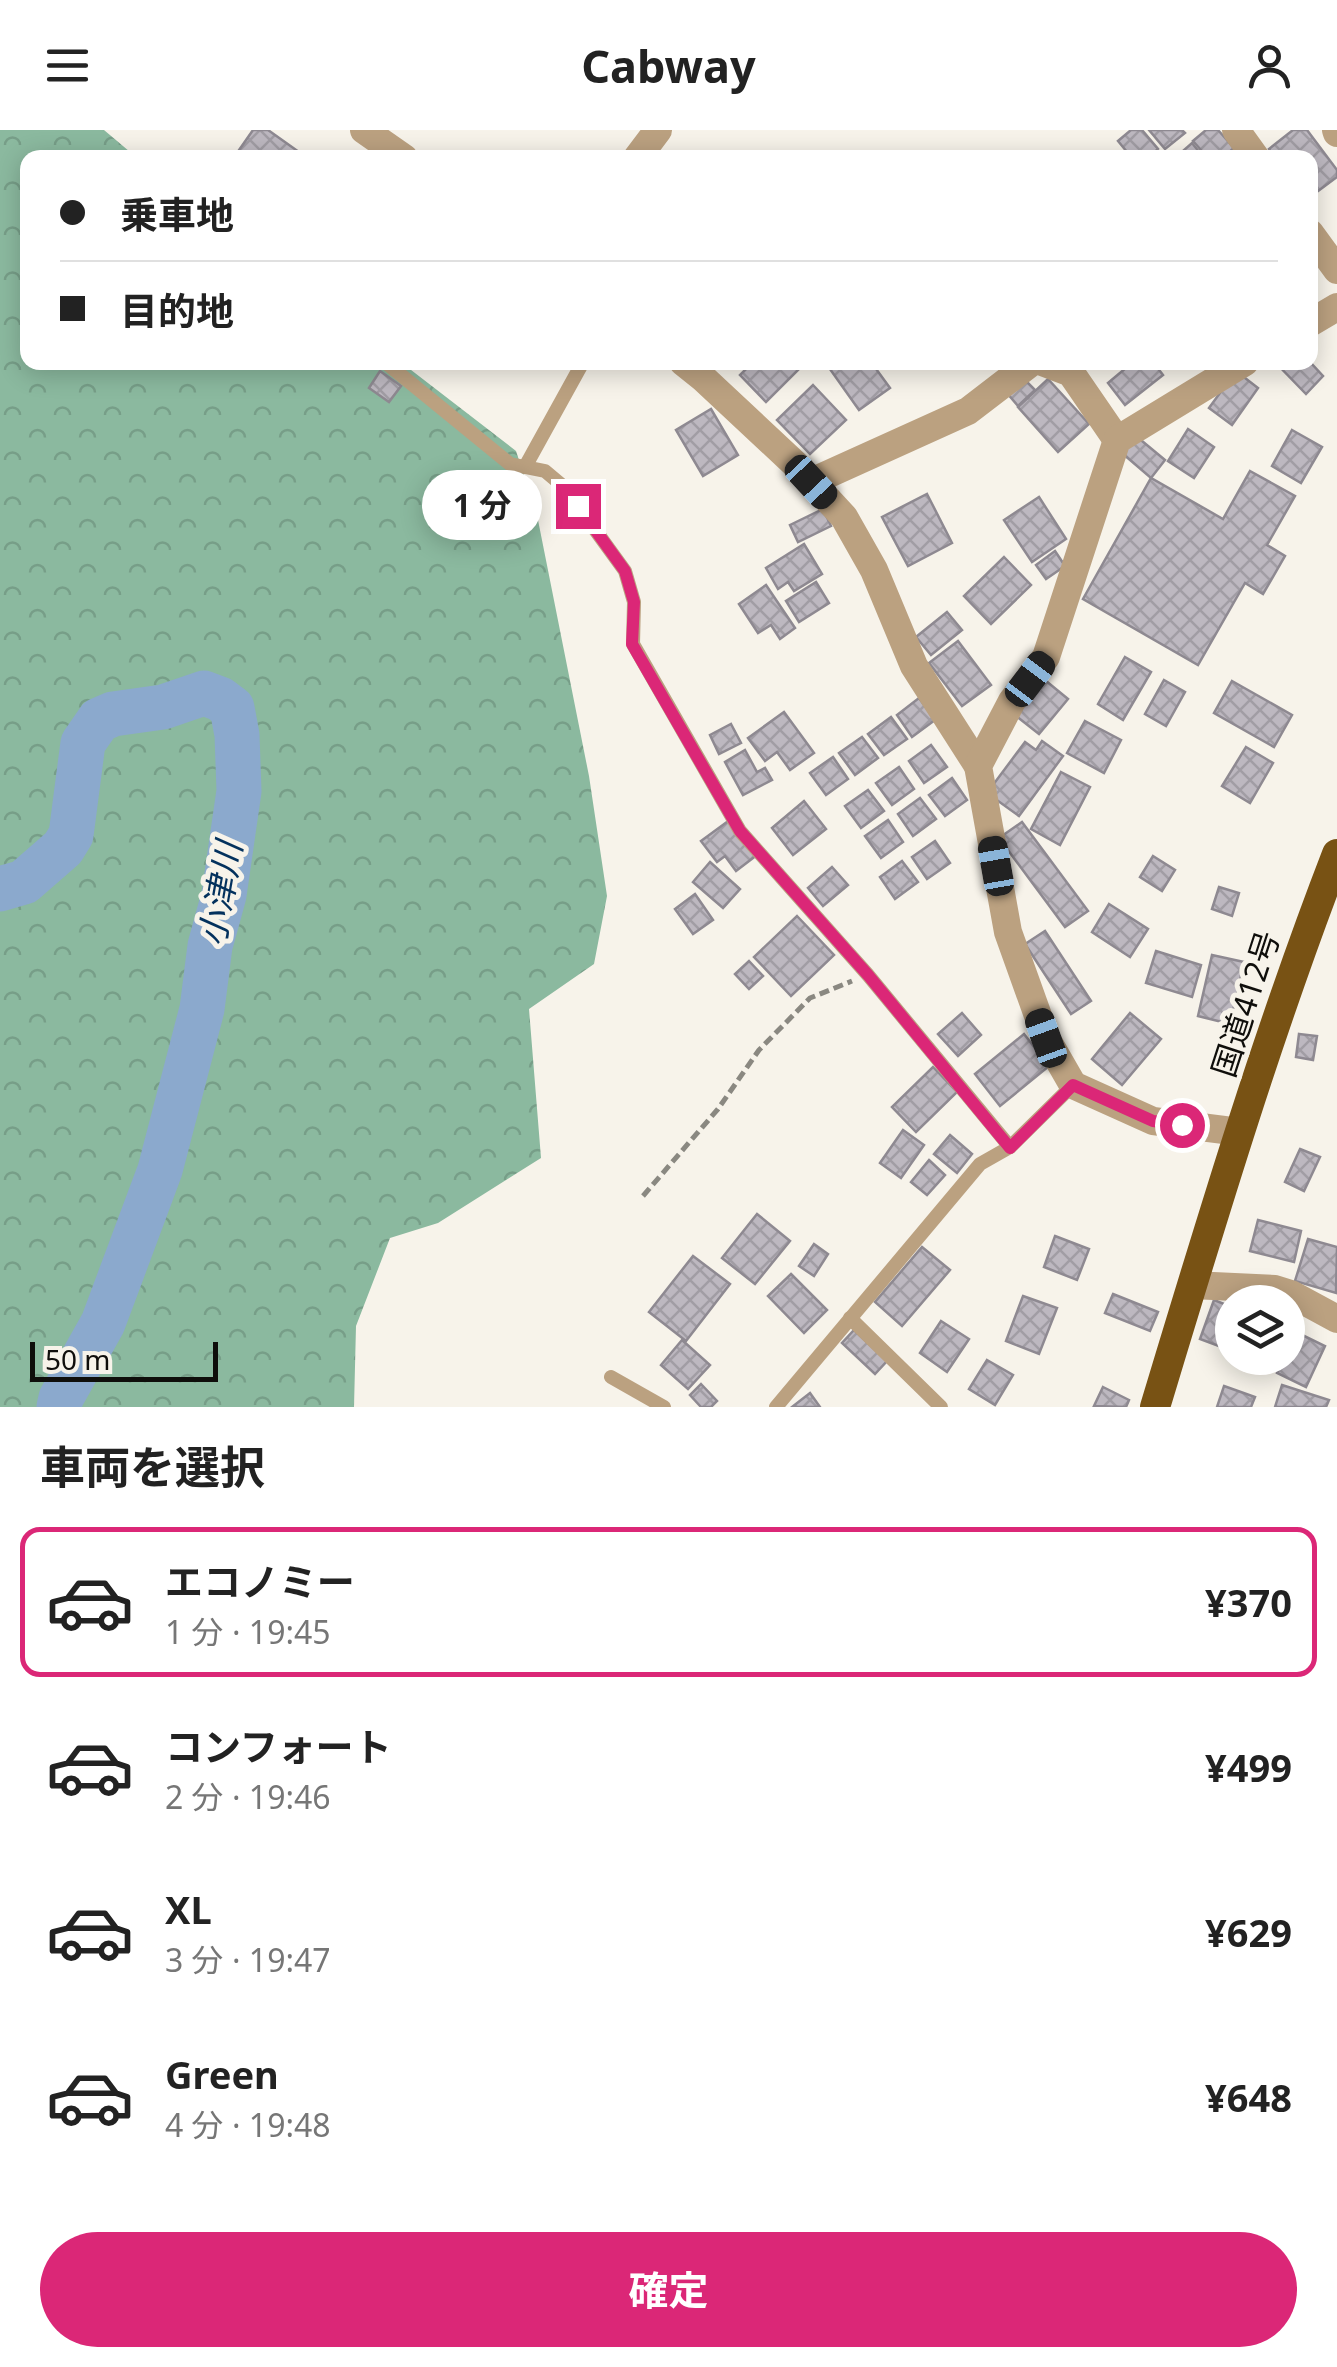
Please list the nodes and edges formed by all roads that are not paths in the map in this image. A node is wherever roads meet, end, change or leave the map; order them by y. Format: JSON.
{"nodes":[{"id":1,"x":364,"y":130,"type":"edge"},
{"id":2,"x":393,"y":150,"type":"edge"},
{"id":3,"x":1318,"y":243,"type":"edge"},
{"id":4,"x":1337,"y":270,"type":"edge"},
{"id":5,"x":396,"y":370,"type":"edge"},
{"id":6,"x":578,"y":370,"type":"edge"},
{"id":7,"x":694,"y":370,"type":"edge"},
{"id":8,"x":1022,"y":370,"type":"edge"},
{"id":9,"x":1062,"y":370,"type":"edge"},
{"id":10,"x":1232,"y":370,"type":"edge"},
{"id":11,"x":1117,"y":440,"type":"junction"},
{"id":12,"x":525,"y":467,"type":"junction"},
{"id":13,"x":811,"y":482,"type":"junction"},
{"id":14,"x":978,"y":766,"type":"junction"},
{"id":15,"x":1337,"y":854,"type":"edge"},
{"id":16,"x":1073,"y":1085,"type":"junction"},
{"id":17,"x":1240,"y":1132,"type":"junction"},
{"id":18,"x":1010,"y":1148,"type":"junction"},
{"id":19,"x":1192,"y":1285,"type":"junction"},
{"id":20,"x":850,"y":1318,"type":"junction"},
{"id":21,"x":1337,"y":1319,"type":"edge"},
{"id":22,"x":611,"y":1377,"type":"dead end"},
{"id":23,"x":664,"y":1407,"type":"edge"},
{"id":24,"x":776,"y":1407,"type":"edge"},
{"id":25,"x":941,"y":1407,"type":"edge"},
{"id":26,"x":1155,"y":1407,"type":"edge"}],
"edges":[{"from":1,"to":2,"type":"street"},
{"from":3,"to":4,"type":"street"},
{"from":5,"to":12,"type":"lane"},
{"from":6,"to":12,"type":"lane"},
{"from":7,"to":13,"type":"street"},
{"from":8,"to":13,"type":"street"},
{"from":9,"to":11,"type":"street"},
{"from":10,"to":11,"type":"street"},
{"from":11,"to":14,"type":"street"},
{"from":12,"to":18,"type":"lane"},
{"from":13,"to":14,"type":"street"},
{"from":14,"to":16,"type":"street"},
{"from":15,"to":17,"type":"highway","name":"国道412号"},
{"from":16,"to":17,"type":"street"},
{"from":16,"to":18,"type":"lane"},
{"from":17,"to":19,"type":"highway","name":"国道412号"},
{"from":18,"to":20,"type":"lane"},
{"from":19,"to":21,"type":"street"},
{"from":19,"to":26,"type":"highway","name":"国道412号"},
{"from":20,"to":24,"type":"lane"},
{"from":20,"to":25,"type":"lane"},
{"from":22,"to":23,"type":"lane"}]}
